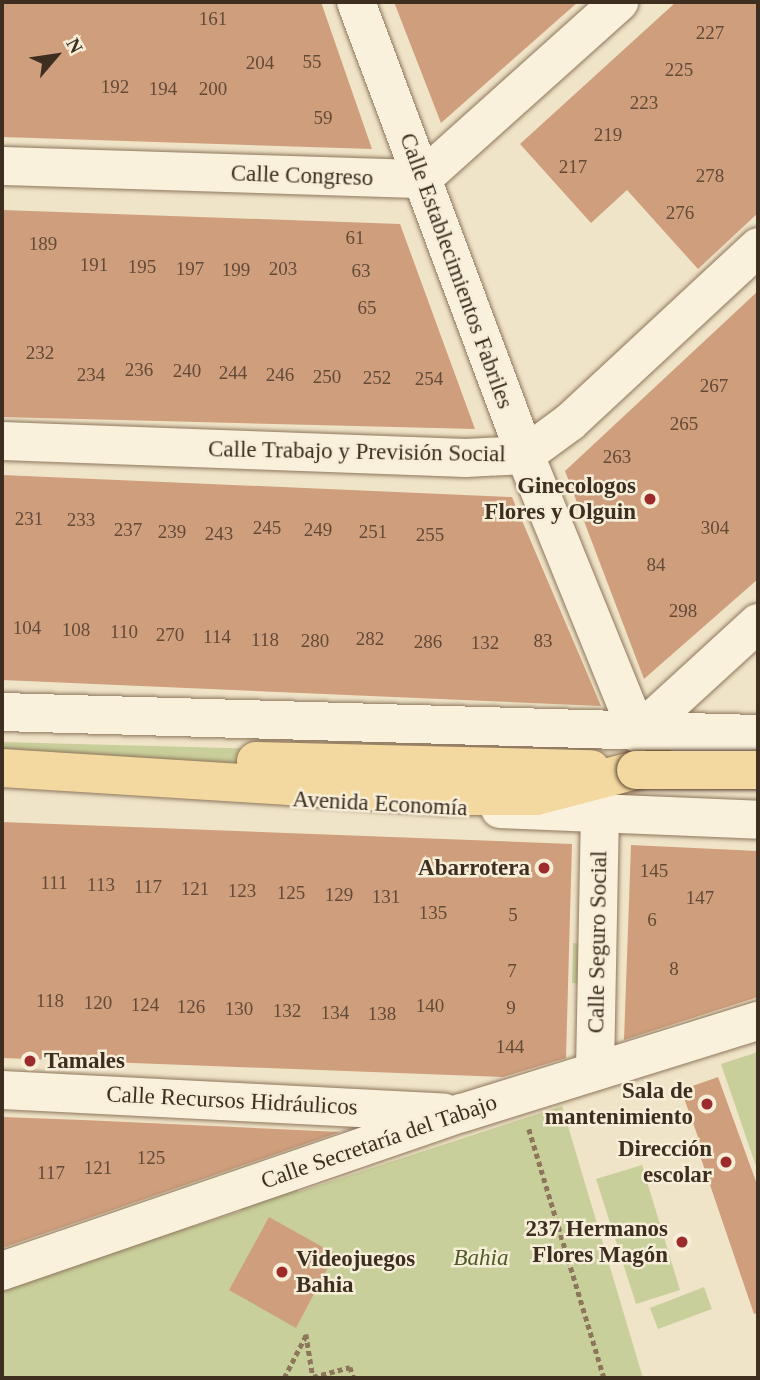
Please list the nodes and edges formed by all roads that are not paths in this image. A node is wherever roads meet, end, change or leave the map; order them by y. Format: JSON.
{"nodes":[{"id":1,"x":356,"y":2,"type":"edge"},
{"id":2,"x":619,"y":2,"type":"edge"},
{"id":3,"x":2,"y":166,"type":"edge"},
{"id":4,"x":422,"y":179,"type":"junction"},
{"id":5,"x":758,"y":247,"type":"edge"},
{"id":6,"x":2,"y":441,"type":"edge"},
{"id":7,"x":525,"y":455,"type":"junction"},
{"id":8,"x":758,"y":623,"type":"edge"},
{"id":9,"x":2,"y":712,"type":"edge"},
{"id":10,"x":754,"y":729,"type":"edge"},
{"id":11,"x":638,"y":733,"type":"junction"},
{"id":12,"x":2,"y":754,"type":"edge"},
{"id":13,"x":2,"y":768,"type":"edge"},
{"id":14,"x":636,"y":770,"type":"junction"},
{"id":15,"x":758,"y":770,"type":"edge"},
{"id":16,"x":2,"y":786,"type":"edge"},
{"id":17,"x":758,"y":788,"type":"edge"},
{"id":18,"x":600,"y":814,"type":"junction"},
{"id":19,"x":758,"y":820,"type":"edge"},
{"id":20,"x":758,"y":1021,"type":"edge"},
{"id":21,"x":595,"y":1071,"type":"junction"},
{"id":22,"x":2,"y":1090,"type":"edge"},
{"id":23,"x":462,"y":1113,"type":"junction"},
{"id":24,"x":2,"y":1270,"type":"edge"}],
"edges":[{"from":1,"to":4,"type":"street","name":"Calle Establecimientos Fabriles"},
{"from":2,"to":4,"type":"street"},
{"from":3,"to":4,"type":"street","name":"Calle Congreso"},
{"from":4,"to":7,"type":"street","name":"Calle Establecimientos Fabriles"},
{"from":5,"to":7,"type":"street","name":"Calle Trabajo y Previsión Social"},
{"from":6,"to":7,"type":"street","name":"Calle Trabajo y Previsión Social"},
{"from":7,"to":11,"type":"street","name":"Calle Establecimientos Fabriles"},
{"from":8,"to":11,"type":"street"},
{"from":9,"to":11,"type":"street"},
{"from":10,"to":11,"type":"street"},
{"from":11,"to":17,"type":"street"},
{"from":12,"to":14,"type":"main road"},
{"from":13,"to":14,"type":"main road"},
{"from":14,"to":15,"type":"main road","bridge":true},
{"from":16,"to":18,"type":"street","name":"Avenida Economía"},
{"from":18,"to":19,"type":"street","name":"Avenida Economía"},
{"from":18,"to":21,"type":"street","name":"Calle Seguro Social"},
{"from":20,"to":21,"type":"street","name":"Calle Secretaría del Tabajo"},
{"from":21,"to":23,"type":"street","name":"Calle Secretaría del Tabajo"},
{"from":22,"to":23,"type":"street","name":"Calle Recursos Hidráulicos"},
{"from":23,"to":24,"type":"street","name":"Calle Secretaría del Tabajo"}]}
